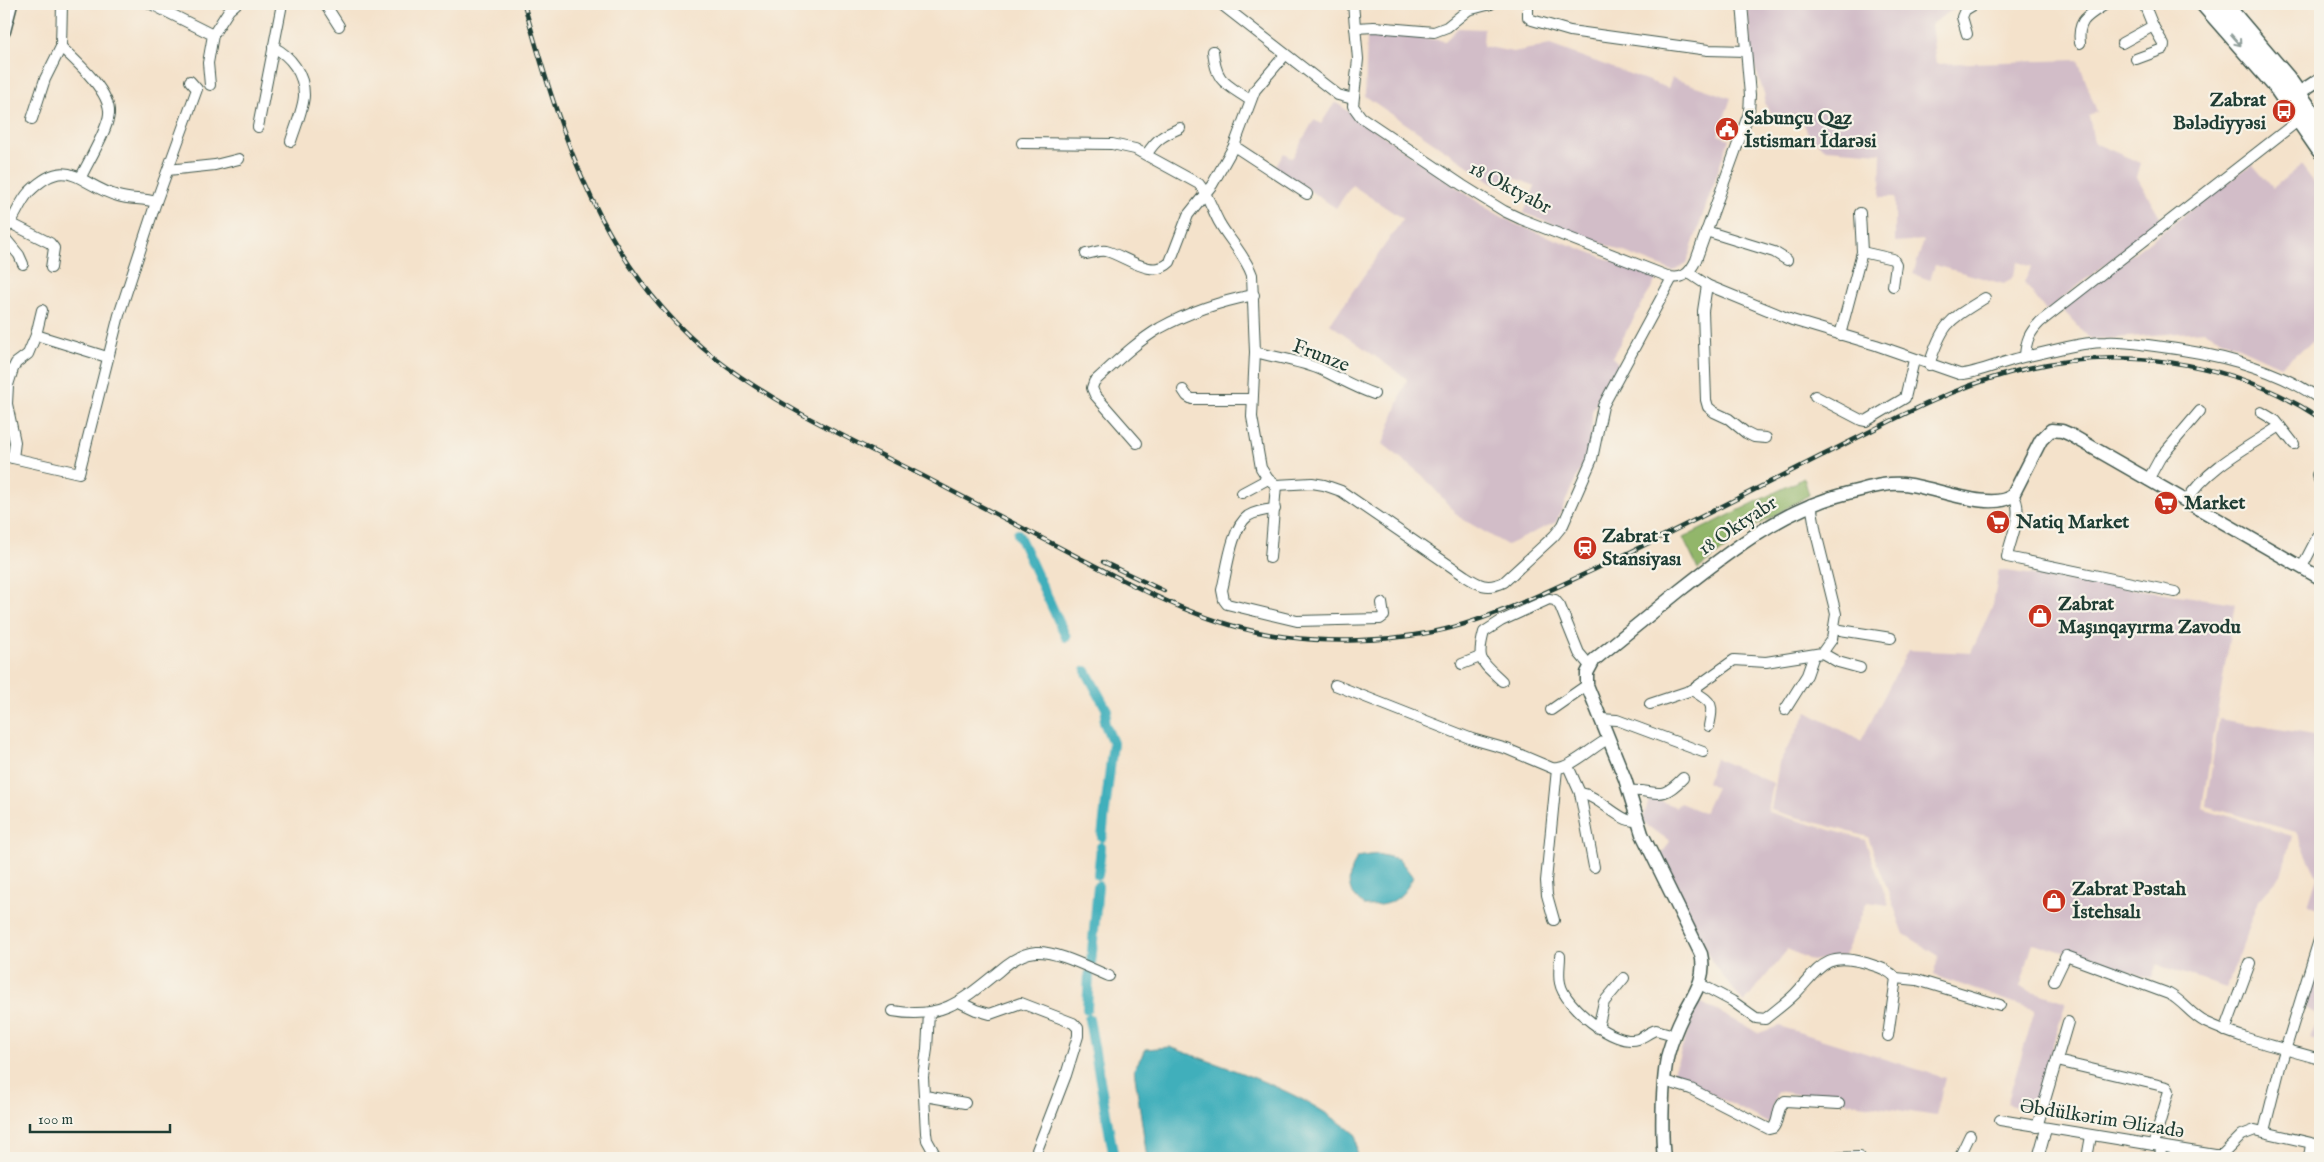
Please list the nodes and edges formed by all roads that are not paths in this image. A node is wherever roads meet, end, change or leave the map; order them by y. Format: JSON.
{"nodes":[{"id":1,"x":11,"y":4,"type":"edge"},
{"id":2,"x":62,"y":4,"type":"edge"},
{"id":3,"x":151,"y":4,"type":"edge"},
{"id":4,"x":236,"y":4,"type":"edge"},
{"id":5,"x":282,"y":4,"type":"edge"},
{"id":6,"x":325,"y":4,"type":"edge"},
{"id":7,"x":1221,"y":4,"type":"edge"},
{"id":8,"x":1353,"y":4,"type":"edge"},
{"id":9,"x":1491,"y":4,"type":"edge"},
{"id":10,"x":1528,"y":4,"type":"edge"},
{"id":11,"x":1742,"y":4,"type":"edge"},
{"id":12,"x":1975,"y":4,"type":"edge"},
{"id":13,"x":2106,"y":4,"type":"edge"},
{"id":14,"x":2144,"y":4,"type":"edge"},
{"id":15,"x":2204,"y":4,"type":"edge"},
{"id":16,"x":2224,"y":4,"type":"edge"},
{"id":17,"x":340,"y":26,"type":"dead end"},
{"id":18,"x":2153,"y":26,"type":"junction"},
{"id":19,"x":1355,"y":28,"type":"junction"},
{"id":20,"x":4,"y":30,"type":"edge"},
{"id":21,"x":1967,"y":34,"type":"dead end"},
{"id":22,"x":213,"y":35,"type":"junction"},
{"id":23,"x":2122,"y":43,"type":"dead end"},
{"id":24,"x":2080,"y":44,"type":"dead end"},
{"id":25,"x":61,"y":47,"type":"junction"},
{"id":26,"x":273,"y":48,"type":"junction"},
{"id":27,"x":1213,"y":50,"type":"dead end"},
{"id":28,"x":1745,"y":51,"type":"junction"},
{"id":29,"x":1285,"y":55,"type":"junction"},
{"id":30,"x":2136,"y":59,"type":"dead end"},
{"id":31,"x":2320,"y":79,"type":"edge"},
{"id":32,"x":190,"y":81,"type":"dead end"},
{"id":33,"x":210,"y":85,"type":"dead end"},
{"id":34,"x":2292,"y":97,"type":"junction"},
{"id":35,"x":1353,"y":99,"type":"junction"},
{"id":36,"x":1250,"y":100,"type":"junction"},
{"id":37,"x":32,"y":118,"type":"dead end"},
{"id":38,"x":2299,"y":120,"type":"junction"},
{"id":39,"x":2320,"y":125,"type":"edge"},
{"id":40,"x":258,"y":127,"type":"dead end"},
{"id":41,"x":1180,"y":128,"type":"dead end"},
{"id":42,"x":291,"y":141,"type":"dead end"},
{"id":43,"x":1022,"y":143,"type":"dead end"},
{"id":44,"x":1234,"y":146,"type":"junction"},
{"id":45,"x":2320,"y":150,"type":"edge"},
{"id":46,"x":1147,"y":154,"type":"junction"},
{"id":47,"x":239,"y":159,"type":"dead end"},
{"id":48,"x":168,"y":170,"type":"junction"},
{"id":49,"x":81,"y":177,"type":"junction"},
{"id":50,"x":1206,"y":193,"type":"junction"},
{"id":51,"x":1307,"y":194,"type":"dead end"},
{"id":52,"x":156,"y":202,"type":"junction"},
{"id":53,"x":1860,"y":213,"type":"dead end"},
{"id":54,"x":7,"y":227,"type":"edge"},
{"id":55,"x":1706,"y":231,"type":"junction"},
{"id":56,"x":4,"y":237,"type":"edge"},
{"id":57,"x":1862,"y":252,"type":"junction"},
{"id":58,"x":1086,"y":254,"type":"dead end"},
{"id":59,"x":1788,"y":260,"type":"dead end"},
{"id":60,"x":23,"y":264,"type":"dead end"},
{"id":61,"x":51,"y":268,"type":"dead end"},
{"id":62,"x":1689,"y":273,"type":"junction"},
{"id":63,"x":1672,"y":278,"type":"junction"},
{"id":64,"x":1707,"y":285,"type":"junction"},
{"id":65,"x":1893,"y":286,"type":"dead end"},
{"id":66,"x":1254,"y":295,"type":"junction"},
{"id":67,"x":1985,"y":298,"type":"dead end"},
{"id":68,"x":42,"y":310,"type":"dead end"},
{"id":69,"x":36,"y":335,"type":"junction"},
{"id":70,"x":1840,"y":335,"type":"junction"},
{"id":71,"x":1255,"y":352,"type":"junction"},
{"id":72,"x":2025,"y":356,"type":"junction"},
{"id":73,"x":107,"y":357,"type":"junction"},
{"id":74,"x":1914,"y":360,"type":"junction"},
{"id":75,"x":1930,"y":365,"type":"junction"},
{"id":76,"x":1183,"y":390,"type":"dead end"},
{"id":77,"x":6,"y":394,"type":"edge"},
{"id":78,"x":1374,"y":394,"type":"dead end"},
{"id":79,"x":1815,"y":396,"type":"dead end"},
{"id":80,"x":1251,"y":399,"type":"junction"},
{"id":81,"x":2320,"y":399,"type":"edge"},
{"id":82,"x":2200,"y":412,"type":"dead end"},
{"id":83,"x":2261,"y":412,"type":"dead end"},
{"id":84,"x":2280,"y":426,"type":"junction"},
{"id":85,"x":1766,"y":438,"type":"dead end"},
{"id":86,"x":1137,"y":442,"type":"dead end"},
{"id":87,"x":2294,"y":444,"type":"dead end"},
{"id":88,"x":9,"y":457,"type":"edge"},
{"id":89,"x":2148,"y":480,"type":"junction"},
{"id":90,"x":1272,"y":482,"type":"junction"},
{"id":91,"x":1242,"y":493,"type":"dead end"},
{"id":92,"x":2014,"y":495,"type":"junction"},
{"id":93,"x":2186,"y":501,"type":"junction"},
{"id":94,"x":1811,"y":504,"type":"junction"},
{"id":95,"x":1275,"y":509,"type":"junction"},
{"id":96,"x":2320,"y":532,"type":"edge"},
{"id":97,"x":1270,"y":558,"type":"dead end"},
{"id":98,"x":2302,"y":567,"type":"junction"},
{"id":99,"x":2320,"y":578,"type":"edge"},
{"id":100,"x":2175,"y":592,"type":"dead end"},
{"id":101,"x":1382,"y":603,"type":"dead end"},
{"id":102,"x":1834,"y":629,"type":"junction"},
{"id":103,"x":1891,"y":638,"type":"dead end"},
{"id":104,"x":1818,"y":654,"type":"junction"},
{"id":105,"x":1480,"y":657,"type":"junction"},
{"id":106,"x":1462,"y":664,"type":"dead end"},
{"id":107,"x":1590,"y":666,"type":"junction"},
{"id":108,"x":1860,"y":668,"type":"dead end"},
{"id":109,"x":1502,"y":681,"type":"dead end"},
{"id":110,"x":1335,"y":685,"type":"dead end"},
{"id":111,"x":1587,"y":685,"type":"junction"},
{"id":112,"x":1692,"y":690,"type":"junction"},
{"id":113,"x":1650,"y":704,"type":"dead end"},
{"id":114,"x":1551,"y":710,"type":"dead end"},
{"id":115,"x":1786,"y":710,"type":"dead end"},
{"id":116,"x":1600,"y":719,"type":"junction"},
{"id":117,"x":1709,"y":726,"type":"dead end"},
{"id":118,"x":1608,"y":739,"type":"junction"},
{"id":119,"x":1703,"y":752,"type":"dead end"},
{"id":120,"x":1568,"y":766,"type":"junction"},
{"id":121,"x":1558,"y":769,"type":"junction"},
{"id":122,"x":1682,"y":778,"type":"dead end"},
{"id":123,"x":1629,"y":791,"type":"junction"},
{"id":124,"x":1580,"y":793,"type":"junction"},
{"id":125,"x":1637,"y":821,"type":"junction"},
{"id":126,"x":1594,"y":867,"type":"dead end"},
{"id":127,"x":1554,"y":920,"type":"dead end"},
{"id":128,"x":2318,"y":940,"type":"dead end"},
{"id":129,"x":1560,"y":956,"type":"dead end"},
{"id":130,"x":2250,"y":963,"type":"dead end"},
{"id":131,"x":1109,"y":976,"type":"dead end"},
{"id":132,"x":1624,"y":978,"type":"dead end"},
{"id":133,"x":1896,"y":978,"type":"junction"},
{"id":134,"x":2054,"y":981,"type":"dead end"},
{"id":135,"x":1700,"y":984,"type":"junction"},
{"id":136,"x":959,"y":1002,"type":"junction"},
{"id":137,"x":2000,"y":1005,"type":"dead end"},
{"id":138,"x":893,"y":1010,"type":"dead end"},
{"id":139,"x":929,"y":1014,"type":"junction"},
{"id":140,"x":2068,"y":1022,"type":"dead end"},
{"id":141,"x":1598,"y":1028,"type":"junction"},
{"id":142,"x":2225,"y":1031,"type":"junction"},
{"id":143,"x":1674,"y":1036,"type":"junction"},
{"id":144,"x":1888,"y":1036,"type":"dead end"},
{"id":145,"x":2285,"y":1048,"type":"junction"},
{"id":146,"x":2320,"y":1059,"type":"edge"},
{"id":147,"x":2056,"y":1061,"type":"junction"},
{"id":148,"x":1664,"y":1081,"type":"junction"},
{"id":149,"x":925,"y":1096,"type":"junction"},
{"id":150,"x":965,"y":1103,"type":"dead end"},
{"id":151,"x":1839,"y":1104,"type":"dead end"},
{"id":152,"x":2000,"y":1120,"type":"dead end"},
{"id":153,"x":2042,"y":1128,"type":"junction"},
{"id":154,"x":2264,"y":1131,"type":"junction"},
{"id":155,"x":1970,"y":1135,"type":"dead end"},
{"id":156,"x":2091,"y":1136,"type":"junction"},
{"id":157,"x":2316,"y":1145,"type":"edge"},
{"id":158,"x":2158,"y":1146,"type":"junction"},
{"id":159,"x":2230,"y":1155,"type":"edge"},
{"id":160,"x":1859,"y":1157,"type":"dead end"},
{"id":161,"x":938,"y":1158,"type":"edge"},
{"id":162,"x":1034,"y":1158,"type":"edge"},
{"id":163,"x":1664,"y":1158,"type":"edge"},
{"id":164,"x":1832,"y":1158,"type":"edge"},
{"id":165,"x":1959,"y":1158,"type":"edge"},
{"id":166,"x":2038,"y":1158,"type":"edge"},
{"id":167,"x":2087,"y":1158,"type":"edge"},
{"id":168,"x":2160,"y":1158,"type":"edge"},
{"id":169,"x":2309,"y":1158,"type":"edge"}],
"edges":[{"from":1,"to":20,"type":"street"},
{"from":2,"to":25,"type":"street"},
{"from":3,"to":22,"type":"street"},
{"from":4,"to":22,"type":"street"},
{"from":5,"to":26,"type":"street"},
{"from":6,"to":17,"type":"street"},
{"from":7,"to":29,"type":"street"},
{"from":8,"to":19,"type":"street"},
{"from":9,"to":19,"type":"street"},
{"from":10,"to":28,"type":"street"},
{"from":11,"to":28,"type":"street"},
{"from":12,"to":21,"type":"street"},
{"from":13,"to":24,"type":"street"},
{"from":14,"to":18,"type":"street"},
{"from":15,"to":34,"type":"main road","one_way":true},
{"from":16,"to":34,"type":"main road"},
{"from":18,"to":23,"type":"street"},
{"from":18,"to":30,"type":"street"},
{"from":19,"to":35,"type":"street"},
{"from":22,"to":33,"type":"street"},
{"from":25,"to":37,"type":"street"},
{"from":25,"to":49,"type":"street"},
{"from":26,"to":40,"type":"street"},
{"from":26,"to":42,"type":"street"},
{"from":27,"to":36,"type":"street"},
{"from":28,"to":55,"type":"street"},
{"from":29,"to":35,"type":"street"},
{"from":29,"to":36,"type":"street"},
{"from":31,"to":34,"type":"street"},
{"from":32,"to":48,"type":"street"},
{"from":34,"to":38,"type":"main road"},
{"from":34,"to":39,"type":"main road"},
{"from":35,"to":63,"type":"street","name":"18 Oktyabr"},
{"from":36,"to":44,"type":"street"},
{"from":38,"to":45,"type":"main road"},
{"from":38,"to":72,"type":"street"},
{"from":41,"to":46,"type":"street"},
{"from":43,"to":46,"type":"street"},
{"from":44,"to":50,"type":"street"},
{"from":44,"to":51,"type":"street"},
{"from":46,"to":50,"type":"street"},
{"from":47,"to":48,"type":"street"},
{"from":48,"to":52,"type":"street"},
{"from":49,"to":52,"type":"street"},
{"from":49,"to":54,"type":"street"},
{"from":50,"to":58,"type":"street"},
{"from":50,"to":66,"type":"street"},
{"from":52,"to":73,"type":"street"},
{"from":53,"to":57,"type":"street"},
{"from":54,"to":61,"type":"street"},
{"from":55,"to":59,"type":"street"},
{"from":55,"to":62,"type":"street"},
{"from":56,"to":60,"type":"street"},
{"from":57,"to":65,"type":"street"},
{"from":57,"to":70,"type":"street"},
{"from":62,"to":63,"type":"street"},
{"from":62,"to":64,"type":"street"},
{"from":63,"to":90,"type":"street"},
{"from":64,"to":70,"type":"street"},
{"from":64,"to":85,"type":"street"},
{"from":66,"to":71,"type":"street"},
{"from":66,"to":86,"type":"street"},
{"from":67,"to":75,"type":"street"},
{"from":68,"to":69,"type":"street"},
{"from":69,"to":73,"type":"street"},
{"from":69,"to":77,"type":"street"},
{"from":70,"to":74,"type":"street"},
{"from":71,"to":78,"type":"street","name":"Frunze"},
{"from":71,"to":80,"type":"street"},
{"from":72,"to":75,"type":"street"},
{"from":72,"to":81,"type":"street"},
{"from":73,"to":88,"type":"street"},
{"from":74,"to":75,"type":"street"},
{"from":74,"to":79,"type":"street"},
{"from":76,"to":80,"type":"street"},
{"from":77,"to":88,"type":"street"},
{"from":80,"to":90,"type":"street"},
{"from":82,"to":89,"type":"street"},
{"from":83,"to":84,"type":"street"},
{"from":84,"to":87,"type":"street"},
{"from":84,"to":93,"type":"street"},
{"from":89,"to":92,"type":"street"},
{"from":89,"to":93,"type":"street"},
{"from":90,"to":91,"type":"street"},
{"from":90,"to":95,"type":"street"},
{"from":92,"to":94,"type":"street","name":"18 Oktyabr"},
{"from":92,"to":100,"type":"street"},
{"from":93,"to":98,"type":"street"},
{"from":94,"to":102,"type":"street"},
{"from":94,"to":107,"type":"street","name":"18 Oktyabr"},
{"from":95,"to":97,"type":"street"},
{"from":95,"to":101,"type":"street"},
{"from":96,"to":98,"type":"street"},
{"from":98,"to":99,"type":"street"},
{"from":102,"to":103,"type":"street"},
{"from":102,"to":104,"type":"street"},
{"from":104,"to":108,"type":"street"},
{"from":104,"to":112,"type":"street"},
{"from":104,"to":115,"type":"street"},
{"from":105,"to":106,"type":"street"},
{"from":105,"to":107,"type":"street"},
{"from":105,"to":109,"type":"street"},
{"from":107,"to":111,"type":"street"},
{"from":110,"to":121,"type":"street"},
{"from":111,"to":114,"type":"street"},
{"from":111,"to":116,"type":"street"},
{"from":112,"to":113,"type":"street"},
{"from":112,"to":117,"type":"street"},
{"from":116,"to":118,"type":"street"},
{"from":116,"to":119,"type":"street"},
{"from":118,"to":120,"type":"street"},
{"from":118,"to":123,"type":"street"},
{"from":120,"to":121,"type":"street"},
{"from":120,"to":124,"type":"street"},
{"from":121,"to":127,"type":"street"},
{"from":122,"to":123,"type":"street"},
{"from":123,"to":125,"type":"street"},
{"from":124,"to":125,"type":"street"},
{"from":124,"to":126,"type":"street"},
{"from":125,"to":135,"type":"street"},
{"from":128,"to":145,"type":"street"},
{"from":129,"to":141,"type":"street"},
{"from":130,"to":142,"type":"street"},
{"from":131,"to":136,"type":"street"},
{"from":132,"to":141,"type":"street"},
{"from":133,"to":135,"type":"street"},
{"from":133,"to":137,"type":"street"},
{"from":133,"to":144,"type":"street"},
{"from":134,"to":142,"type":"street"},
{"from":135,"to":143,"type":"street"},
{"from":136,"to":139,"type":"street"},
{"from":136,"to":162,"type":"street"},
{"from":138,"to":139,"type":"street"},
{"from":139,"to":149,"type":"street"},
{"from":140,"to":147,"type":"street"},
{"from":141,"to":143,"type":"street"},
{"from":142,"to":145,"type":"street"},
{"from":143,"to":148,"type":"street"},
{"from":145,"to":146,"type":"street"},
{"from":145,"to":154,"type":"street"},
{"from":147,"to":153,"type":"street"},
{"from":147,"to":158,"type":"street"},
{"from":148,"to":151,"type":"street"},
{"from":148,"to":163,"type":"street"},
{"from":149,"to":150,"type":"street"},
{"from":149,"to":161,"type":"street"},
{"from":152,"to":153,"type":"street","name":"Əbdülkərim Əlizadə"},
{"from":153,"to":156,"type":"street","name":"Əbdülkərim Əlizadə"},
{"from":153,"to":166,"type":"street"},
{"from":154,"to":157,"type":"street","name":"Əbdülkərim Əlizadə"},
{"from":154,"to":159,"type":"street","name":"Əbdülkərim Əlizadə"},
{"from":155,"to":165,"type":"street"},
{"from":156,"to":158,"type":"street","name":"Əbdülkərim Əlizadə"},
{"from":156,"to":167,"type":"street"},
{"from":157,"to":169,"type":"street","name":"Əbdülkərim Əlizadə"},
{"from":158,"to":159,"type":"street","name":"Əbdülkərim Əlizadə"},
{"from":158,"to":168,"type":"street"},
{"from":160,"to":164,"type":"street"}]}
